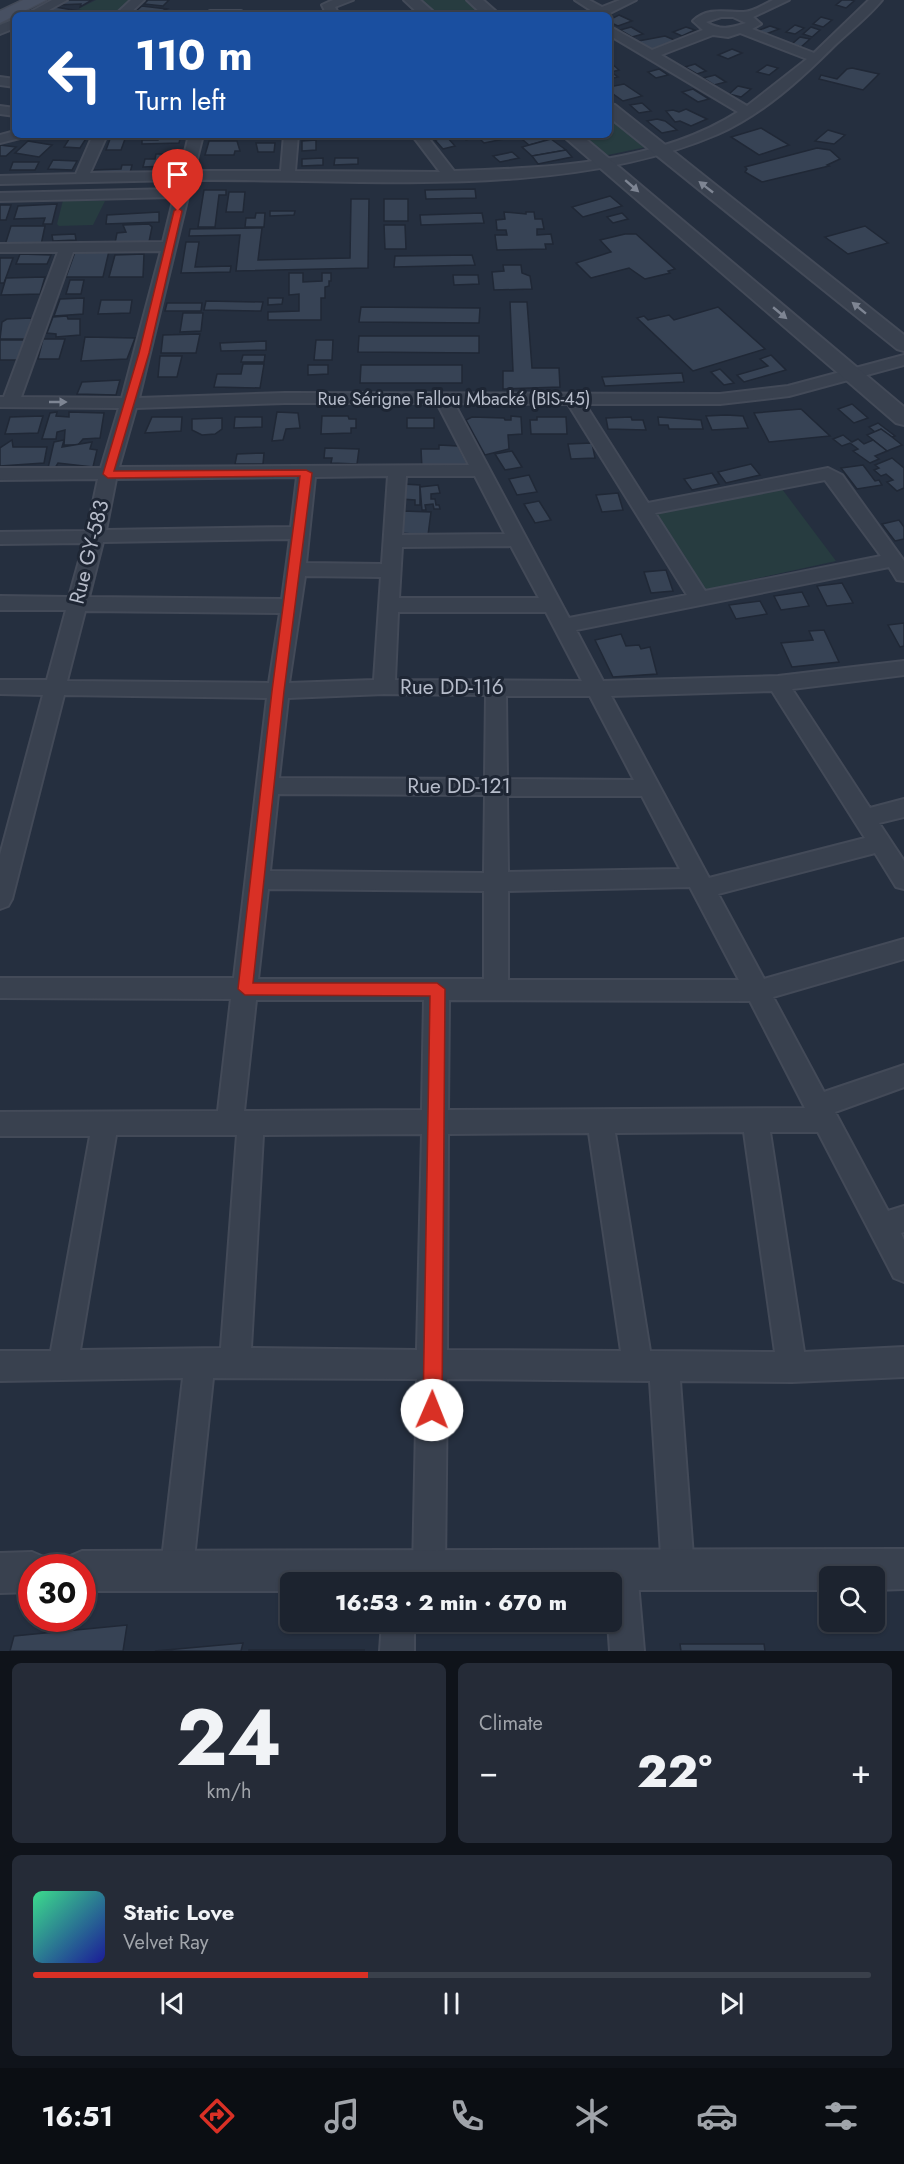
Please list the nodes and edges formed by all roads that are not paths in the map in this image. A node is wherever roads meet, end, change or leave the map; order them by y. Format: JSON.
{"nodes":[{"id":1,"x":37,"y":0,"type":"edge"},
{"id":2,"x":62,"y":0,"type":"edge"},
{"id":3,"x":138,"y":0,"type":"edge"},
{"id":4,"x":347,"y":0,"type":"edge"},
{"id":5,"x":411,"y":0,"type":"edge"},
{"id":6,"x":474,"y":0,"type":"edge"},
{"id":7,"x":581,"y":0,"type":"edge"},
{"id":8,"x":630,"y":0,"type":"edge"},
{"id":9,"x":876,"y":0,"type":"edge"},
{"id":10,"x":778,"y":1,"type":"edge"},
{"id":11,"x":12,"y":12,"type":"edge"},
{"id":12,"x":37,"y":12,"type":"edge"},
{"id":13,"x":124,"y":12,"type":"edge"},
{"id":14,"x":332,"y":12,"type":"edge"},
{"id":15,"x":425,"y":12,"type":"edge"},
{"id":16,"x":488,"y":12,"type":"edge"},
{"id":17,"x":596,"y":12,"type":"edge"},
{"id":18,"x":603,"y":12,"type":"edge"},
{"id":19,"x":742,"y":23,"type":"junction"},
{"id":20,"x":712,"y":31,"type":"junction"},
{"id":21,"x":612,"y":32,"type":"edge"},
{"id":22,"x":651,"y":55,"type":"junction"},
{"id":23,"x":814,"y":57,"type":"junction"},
{"id":24,"x":612,"y":111,"type":"edge"},
{"id":25,"x":748,"y":112,"type":"junction"},
{"id":26,"x":99,"y":138,"type":"edge"},
{"id":27,"x":195,"y":138,"type":"edge"},
{"id":28,"x":291,"y":138,"type":"edge"},
{"id":29,"x":421,"y":138,"type":"edge"},
{"id":30,"x":575,"y":138,"type":"edge"},
{"id":31,"x":659,"y":149,"type":"junction"},
{"id":32,"x":603,"y":162,"type":"junction"},
{"id":33,"x":449,"y":174,"type":"junction"},
{"id":34,"x":187,"y":175,"type":"junction"},
{"id":35,"x":288,"y":175,"type":"junction"},
{"id":36,"x":81,"y":178,"type":"junction"},
{"id":37,"x":0,"y":180,"type":"edge"},
{"id":38,"x":183,"y":193,"type":"junction"},
{"id":39,"x":0,"y":197,"type":"edge"},
{"id":40,"x":168,"y":246,"type":"junction"},
{"id":41,"x":67,"y":247,"type":"junction"},
{"id":42,"x":0,"y":248,"type":"edge"},
{"id":43,"x":904,"y":345,"type":"edge"},
{"id":44,"x":904,"y":360,"type":"edge"},
{"id":45,"x":854,"y":375,"type":"junction"},
{"id":46,"x":442,"y":399,"type":"junction"},
{"id":47,"x":573,"y":399,"type":"junction"},
{"id":48,"x":6,"y":402,"type":"edge"},
{"id":49,"x":129,"y":403,"type":"junction"},
{"id":50,"x":904,"y":418,"type":"edge"},
{"id":51,"x":481,"y":470,"type":"junction"},
{"id":52,"x":397,"y":471,"type":"junction"},
{"id":53,"x":306,"y":473,"type":"junction"},
{"id":54,"x":0,"y":474,"type":"edge"},
{"id":55,"x":108,"y":474,"type":"junction"},
{"id":56,"x":643,"y":510,"type":"junction"},
{"id":57,"x":300,"y":533,"type":"junction"},
{"id":58,"x":95,"y":536,"type":"junction"},
{"id":59,"x":0,"y":538,"type":"edge"},
{"id":60,"x":518,"y":540,"type":"junction"},
{"id":61,"x":393,"y":541,"type":"junction"},
{"id":62,"x":898,"y":567,"type":"edge"},
{"id":63,"x":296,"y":568,"type":"junction"},
{"id":64,"x":392,"y":571,"type":"junction"},
{"id":65,"x":700,"y":598,"type":"junction"},
{"id":66,"x":0,"y":603,"type":"edge"},
{"id":67,"x":76,"y":603,"type":"junction"},
{"id":68,"x":388,"y":605,"type":"junction"},
{"id":69,"x":552,"y":605,"type":"junction"},
{"id":70,"x":289,"y":606,"type":"junction"},
{"id":71,"x":563,"y":626,"type":"junction"},
{"id":72,"x":904,"y":668,"type":"edge"},
{"id":73,"x":778,"y":683,"type":"junction"},
{"id":74,"x":0,"y":687,"type":"edge"},
{"id":75,"x":384,"y":687,"type":"junction"},
{"id":76,"x":496,"y":687,"type":"junction"},
{"id":77,"x":54,"y":688,"type":"junction"},
{"id":78,"x":597,"y":689,"type":"junction"},
{"id":79,"x":278,"y":691,"type":"junction"},
{"id":80,"x":269,"y":786,"type":"junction"},
{"id":81,"x":497,"y":786,"type":"junction"},
{"id":82,"x":649,"y":788,"type":"junction"},
{"id":83,"x":904,"y":808,"type":"edge"},
{"id":84,"x":864,"y":818,"type":"junction"},
{"id":85,"x":880,"y":843,"type":"junction"},
{"id":86,"x":258,"y":880,"type":"junction"},
{"id":87,"x":904,"y":880,"type":"edge"},
{"id":88,"x":497,"y":882,"type":"junction"},
{"id":89,"x":700,"y":884,"type":"junction"},
{"id":90,"x":0,"y":899,"type":"edge"},
{"id":91,"x":904,"y":949,"type":"edge"},
{"id":92,"x":0,"y":988,"type":"edge"},
{"id":93,"x":245,"y":989,"type":"junction"},
{"id":94,"x":437,"y":989,"type":"junction"},
{"id":95,"x":496,"y":989,"type":"junction"},
{"id":96,"x":757,"y":991,"type":"junction"},
{"id":97,"x":904,"y":1076,"type":"edge"},
{"id":98,"x":822,"y":1113,"type":"junction"},
{"id":99,"x":755,"y":1119,"type":"junction"},
{"id":100,"x":435,"y":1121,"type":"junction"},
{"id":101,"x":600,"y":1121,"type":"junction"},
{"id":102,"x":241,"y":1122,"type":"junction"},
{"id":103,"x":105,"y":1123,"type":"junction"},
{"id":104,"x":0,"y":1124,"type":"edge"},
{"id":105,"x":893,"y":1222,"type":"edge"},
{"id":106,"x":904,"y":1268,"type":"edge"},
{"id":107,"x":904,"y":1362,"type":"edge"},
{"id":108,"x":235,"y":1363,"type":"junction"},
{"id":109,"x":434,"y":1365,"type":"junction"},
{"id":110,"x":0,"y":1366,"type":"edge"},
{"id":111,"x":63,"y":1366,"type":"junction"},
{"id":112,"x":199,"y":1366,"type":"junction"},
{"id":113,"x":651,"y":1367,"type":"junction"},
{"id":114,"x":792,"y":1367,"type":"junction"},
{"id":115,"x":177,"y":1568,"type":"junction"},
{"id":116,"x":904,"y":1569,"type":"edge"},
{"id":117,"x":678,"y":1570,"type":"junction"},
{"id":118,"x":96,"y":1571,"type":"edge"},
{"id":119,"x":621,"y":1571,"type":"junction"},
{"id":120,"x":18,"y":1572,"type":"edge"},
{"id":121,"x":310,"y":1572,"type":"edge"},
{"id":122,"x":410,"y":1572,"type":"edge"},
{"id":123,"x":568,"y":1572,"type":"edge"},
{"id":124,"x":0,"y":1573,"type":"edge"},
{"id":125,"x":398,"y":1632,"type":"edge"},
{"id":126,"x":397,"y":1651,"type":"edge"},
{"id":127,"x":627,"y":1651,"type":"edge"}],
"edges":[{"from":1,"to":11,"type":"main road"},
{"from":2,"to":12,"type":"street"},
{"from":3,"to":13,"type":"street"},
{"from":4,"to":14,"type":"street"},
{"from":5,"to":15,"type":"street"},
{"from":6,"to":16,"type":"street"},
{"from":7,"to":17,"type":"street"},
{"from":8,"to":18,"type":"street"},
{"from":9,"to":23,"type":"street"},
{"from":10,"to":19,"type":"street"},
{"from":19,"to":20,"type":"street"},
{"from":19,"to":20,"type":"street"},
{"from":19,"to":23,"type":"street"},
{"from":20,"to":22,"type":"street"},
{"from":21,"to":22,"type":"street"},
{"from":22,"to":25,"type":"street"},
{"from":23,"to":25,"type":"street"},
{"from":24,"to":31,"type":"street"},
{"from":25,"to":31,"type":"street"},
{"from":26,"to":36,"type":"street"},
{"from":27,"to":34,"type":"street","name":"Rue GY-583"},
{"from":28,"to":35,"type":"street"},
{"from":29,"to":33,"type":"street"},
{"from":30,"to":32,"type":"street"},
{"from":31,"to":32,"type":"street"},
{"from":43,"to":31,"type":"street","one_way":true},
{"from":32,"to":33,"type":"street"},
{"from":32,"to":45,"type":"street","one_way":true},
{"from":33,"to":35,"type":"street"},
{"from":34,"to":35,"type":"street"},
{"from":34,"to":36,"type":"street"},
{"from":34,"to":38,"type":"street","name":"Rue GY-583"},
{"from":36,"to":37,"type":"street"},
{"from":38,"to":39,"type":"street"},
{"from":38,"to":40,"type":"street","name":"Rue GY-583"},
{"from":40,"to":41,"type":"street"},
{"from":40,"to":49,"type":"street","name":"Rue GY-583"},
{"from":41,"to":42,"type":"street"},
{"from":41,"to":48,"type":"street"},
{"from":44,"to":45,"type":"street","name":"Rue Sérigne Fallou Mbacké (BIS-45)"},
{"from":45,"to":47,"type":"street","name":"Rue Sérigne Fallou Mbacké (BIS-45)"},
{"from":45,"to":50,"type":"street"},
{"from":46,"to":47,"type":"street","name":"Rue Sérigne Fallou Mbacké (BIS-45)"},
{"from":46,"to":49,"type":"street","name":"Rue Sérigne Fallou Mbacké (BIS-45)"},
{"from":46,"to":51,"type":"street"},
{"from":47,"to":56,"type":"street"},
{"from":48,"to":49,"type":"street","name":"Rue Sérigne Fallou Mbacké (BIS-45)","one_way":true},
{"from":49,"to":55,"type":"street","name":"Rue GY-583"},
{"from":51,"to":52,"type":"street"},
{"from":51,"to":60,"type":"street"},
{"from":52,"to":53,"type":"street"},
{"from":52,"to":61,"type":"street"},
{"from":53,"to":55,"type":"street"},
{"from":53,"to":57,"type":"street"},
{"from":54,"to":55,"type":"street"},
{"from":55,"to":58,"type":"street","name":"Rue GY-583"},
{"from":56,"to":62,"type":"street"},
{"from":56,"to":65,"type":"street"},
{"from":57,"to":58,"type":"street"},
{"from":57,"to":63,"type":"street"},
{"from":58,"to":59,"type":"street"},
{"from":58,"to":67,"type":"street","name":"Rue GY-583"},
{"from":60,"to":61,"type":"street"},
{"from":60,"to":69,"type":"street"},
{"from":61,"to":64,"type":"street"},
{"from":62,"to":65,"type":"street"},
{"from":63,"to":64,"type":"street"},
{"from":63,"to":70,"type":"street"},
{"from":64,"to":68,"type":"street"},
{"from":65,"to":71,"type":"street"},
{"from":66,"to":67,"type":"street"},
{"from":67,"to":70,"type":"street"},
{"from":67,"to":77,"type":"street","name":"Rue GY-583"},
{"from":68,"to":69,"type":"street"},
{"from":68,"to":75,"type":"street"},
{"from":69,"to":71,"type":"street"},
{"from":70,"to":79,"type":"street"},
{"from":71,"to":78,"type":"street"},
{"from":72,"to":73,"type":"street","name":"Rue DD-116"},
{"from":73,"to":78,"type":"street","name":"Rue DD-116"},
{"from":73,"to":84,"type":"street"},
{"from":74,"to":77,"type":"street","name":"Rue DD-116"},
{"from":75,"to":76,"type":"street","name":"Rue DD-116"},
{"from":75,"to":79,"type":"street","name":"Rue DD-116"},
{"from":76,"to":78,"type":"street","name":"Rue DD-116"},
{"from":76,"to":81,"type":"street"},
{"from":77,"to":79,"type":"street","name":"Rue DD-116"},
{"from":77,"to":90,"type":"street","name":"Rue GY-583"},
{"from":78,"to":82,"type":"street"},
{"from":79,"to":80,"type":"street"},
{"from":80,"to":81,"type":"street","name":"Rue DD-121"},
{"from":80,"to":86,"type":"street"},
{"from":81,"to":82,"type":"street","name":"Rue DD-121"},
{"from":81,"to":88,"type":"street"},
{"from":82,"to":89,"type":"street"},
{"from":83,"to":84,"type":"street"},
{"from":84,"to":85,"type":"street"},
{"from":85,"to":87,"type":"street"},
{"from":85,"to":89,"type":"street"},
{"from":86,"to":88,"type":"street"},
{"from":86,"to":93,"type":"street"},
{"from":88,"to":89,"type":"street"},
{"from":88,"to":95,"type":"street"},
{"from":89,"to":96,"type":"street"},
{"from":91,"to":96,"type":"street"},
{"from":92,"to":93,"type":"street"},
{"from":93,"to":94,"type":"street"},
{"from":93,"to":102,"type":"street"},
{"from":94,"to":95,"type":"street"},
{"from":94,"to":100,"type":"street"},
{"from":95,"to":96,"type":"street"},
{"from":96,"to":98,"type":"street"},
{"from":97,"to":98,"type":"street"},
{"from":98,"to":99,"type":"street"},
{"from":98,"to":105,"type":"street"},
{"from":99,"to":101,"type":"street"},
{"from":99,"to":114,"type":"street"},
{"from":100,"to":101,"type":"street"},
{"from":100,"to":102,"type":"street"},
{"from":100,"to":109,"type":"street"},
{"from":101,"to":113,"type":"street"},
{"from":102,"to":103,"type":"street"},
{"from":102,"to":108,"type":"street"},
{"from":103,"to":104,"type":"street"},
{"from":103,"to":111,"type":"street"},
{"from":105,"to":106,"type":"street"},
{"from":107,"to":114,"type":"street"},
{"from":108,"to":109,"type":"street"},
{"from":108,"to":112,"type":"street"},
{"from":109,"to":113,"type":"street"},
{"from":109,"to":122,"type":"street"},
{"from":110,"to":111,"type":"street"},
{"from":111,"to":112,"type":"street"},
{"from":112,"to":115,"type":"street"},
{"from":113,"to":114,"type":"street"},
{"from":113,"to":117,"type":"street"},
{"from":115,"to":118,"type":"street"},
{"from":115,"to":121,"type":"street"},
{"from":116,"to":117,"type":"street"},
{"from":117,"to":119,"type":"street"},
{"from":119,"to":123,"type":"street"},
{"from":119,"to":127,"type":"street"},
{"from":120,"to":124,"type":"street"},
{"from":125,"to":126,"type":"street"}]}
